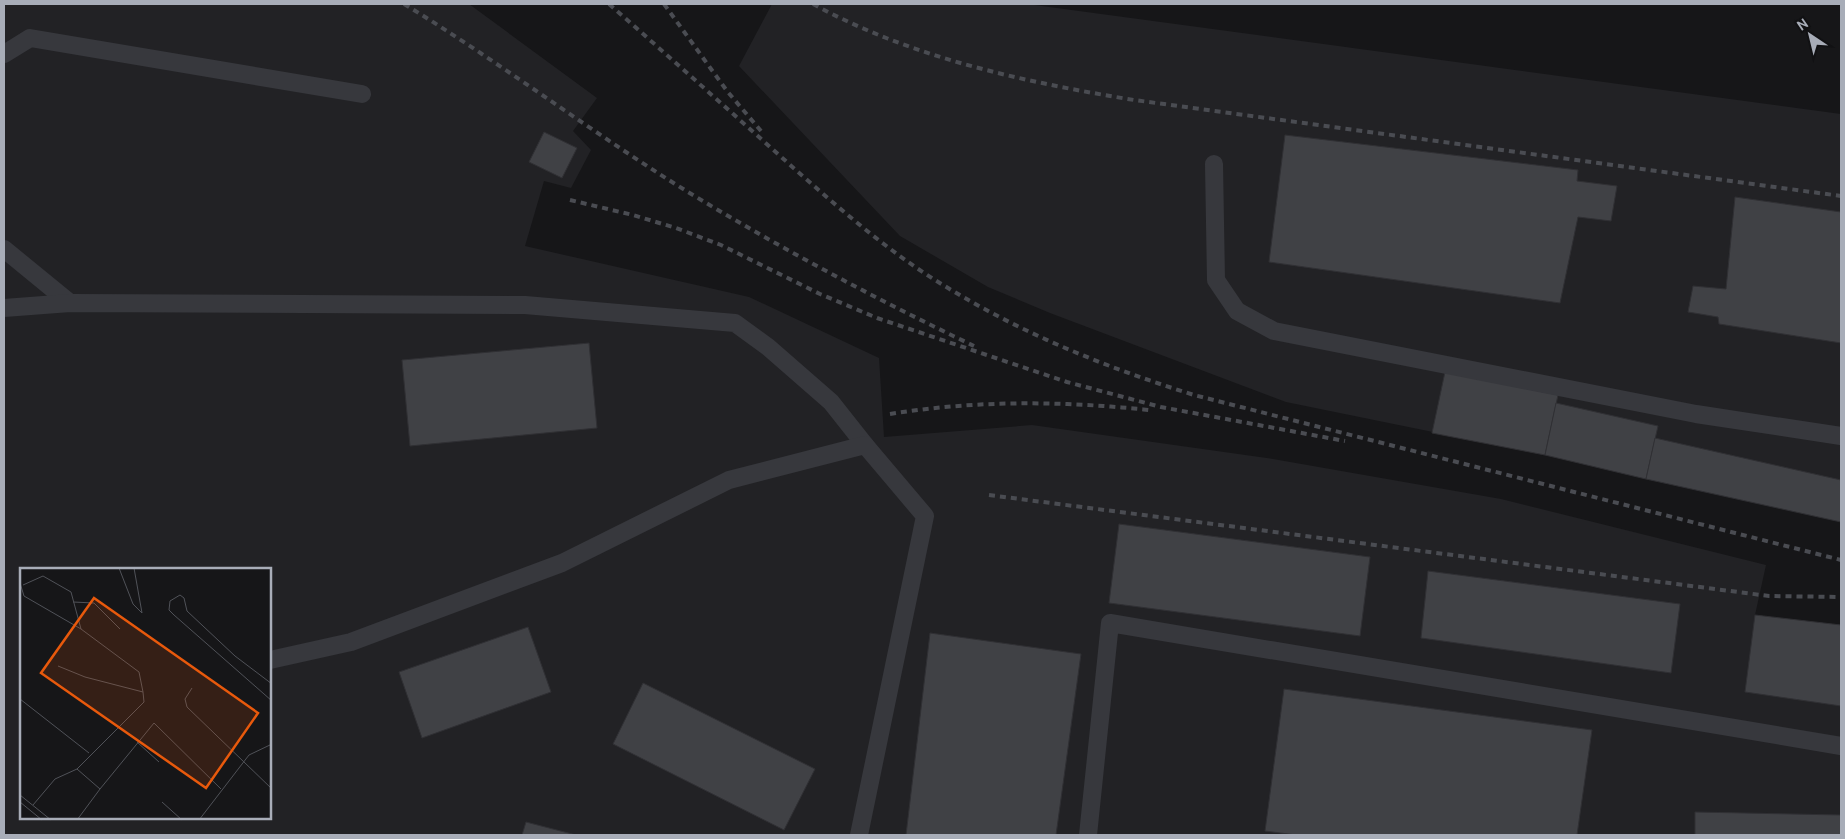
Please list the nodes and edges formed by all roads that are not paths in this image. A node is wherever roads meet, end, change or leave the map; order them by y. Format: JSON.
{"nodes":[{"id":1,"x":4,"y":54,"type":"edge"},
{"id":2,"x":362,"y":94,"type":"dead end"},
{"id":3,"x":1214,"y":164,"type":"dead end"},
{"id":4,"x":4,"y":249,"type":"edge"},
{"id":5,"x":70,"y":303,"type":"junction"},
{"id":6,"x":4,"y":308,"type":"edge"},
{"id":7,"x":1841,"y":436,"type":"edge"},
{"id":8,"x":865,"y":445,"type":"junction"},
{"id":9,"x":271,"y":660,"type":"edge"},
{"id":10,"x":1841,"y":746,"type":"edge"},
{"id":11,"x":859,"y":835,"type":"edge"},
{"id":12,"x":1088,"y":835,"type":"edge"}],
"edges":[{"from":1,"to":2,"type":"lane"},
{"from":3,"to":7,"type":"lane"},
{"from":4,"to":5,"type":"lane"},
{"from":5,"to":6,"type":"lane"},
{"from":5,"to":8,"type":"lane"},
{"from":8,"to":9,"type":"lane"},
{"from":8,"to":11,"type":"lane"},
{"from":10,"to":12,"type":"lane"}]}
